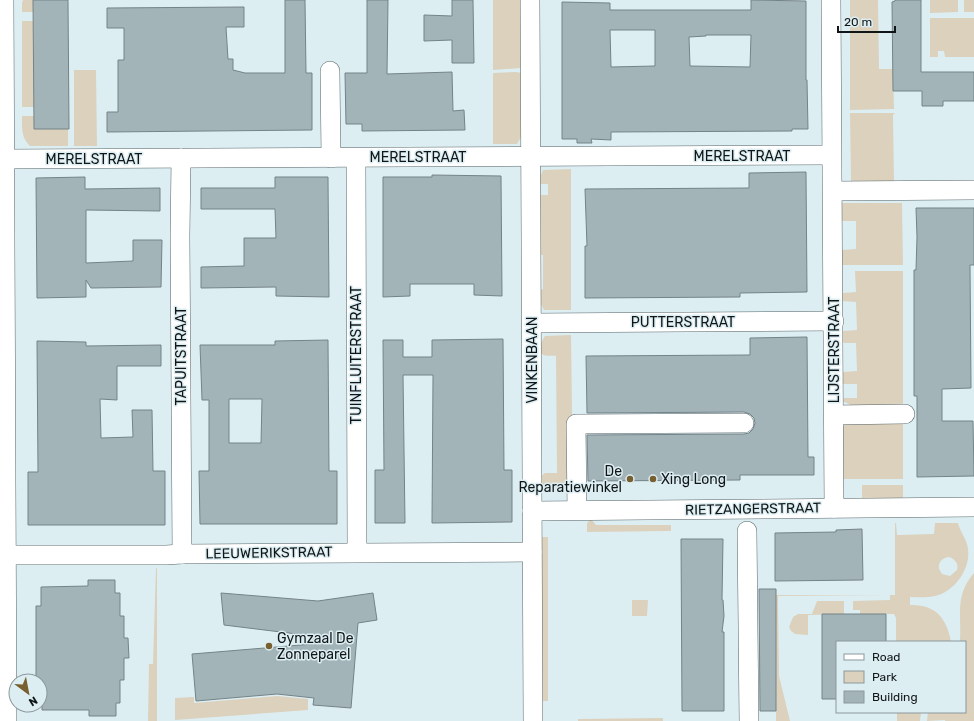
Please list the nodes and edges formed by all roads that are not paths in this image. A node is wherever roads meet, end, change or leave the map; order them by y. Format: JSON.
{"nodes":[{"id":1,"x":4,"y":0,"type":"edge"},
{"id":2,"x":530,"y":0,"type":"edge"},
{"id":3,"x":831,"y":0,"type":"edge"},
{"id":4,"x":330,"y":71,"type":"dead end"},
{"id":5,"x":831,"y":155,"type":"junction"},
{"id":6,"x":530,"y":157,"type":"junction"},
{"id":7,"x":181,"y":158,"type":"junction"},
{"id":8,"x":331,"y":158,"type":"junction"},
{"id":9,"x":356,"y":158,"type":"junction"},
{"id":10,"x":4,"y":160,"type":"junction"},
{"id":11,"x":974,"y":190,"type":"edge"},
{"id":12,"x":833,"y":191,"type":"junction"},
{"id":13,"x":834,"y":321,"type":"junction"},
{"id":14,"x":532,"y":323,"type":"junction"},
{"id":15,"x":906,"y":414,"type":"dead end"},
{"id":16,"x":834,"y":415,"type":"junction"},
{"id":17,"x":744,"y":423,"type":"dead end"},
{"id":18,"x":974,"y":507,"type":"edge"},
{"id":19,"x":834,"y":508,"type":"junction"},
{"id":20,"x":577,"y":510,"type":"junction"},
{"id":21,"x":532,"y":511,"type":"junction"},
{"id":22,"x":747,"y":531,"type":"dead end"},
{"id":23,"x":357,"y":552,"type":"junction"},
{"id":24,"x":532,"y":552,"type":"junction"},
{"id":25,"x":6,"y":554,"type":"junction"},
{"id":26,"x":182,"y":554,"type":"junction"},
{"id":27,"x":7,"y":721,"type":"edge"},
{"id":28,"x":533,"y":721,"type":"edge"},
{"id":29,"x":749,"y":721,"type":"edge"}],
"edges":[{"from":1,"to":10,"type":"street"},
{"from":2,"to":6,"type":"street","name":"VINKENBAAN"},
{"from":3,"to":5,"type":"street","name":"LIJSTERSTRAAT"},
{"from":4,"to":8,"type":"street"},
{"from":5,"to":6,"type":"street","name":"MERELSTRAAT"},
{"from":5,"to":12,"type":"street","name":"LIJSTERSTRAAT"},
{"from":6,"to":9,"type":"street","name":"MERELSTRAAT"},
{"from":6,"to":14,"type":"street","name":"VINKENBAAN"},
{"from":7,"to":8,"type":"street","name":"MERELSTRAAT"},
{"from":7,"to":10,"type":"street","name":"MERELSTRAAT"},
{"from":7,"to":26,"type":"street","name":"TAPUITSTRAAT"},
{"from":8,"to":9,"type":"street","name":"MERELSTRAAT"},
{"from":9,"to":23,"type":"street","name":"TUINFLUITERSTRAAT"},
{"from":10,"to":25,"type":"street"},
{"from":11,"to":12,"type":"street"},
{"from":12,"to":13,"type":"street","name":"LIJSTERSTRAAT"},
{"from":13,"to":14,"type":"street","name":"PUTTERSTRAAT"},
{"from":13,"to":16,"type":"street","name":"LIJSTERSTRAAT"},
{"from":14,"to":21,"type":"street","name":"VINKENBAAN"},
{"from":15,"to":16,"type":"street"},
{"from":16,"to":19,"type":"street","name":"LIJSTERSTRAAT"},
{"from":17,"to":20,"type":"street"},
{"from":18,"to":19,"type":"street","name":"RIETZANGERSTRAAT"},
{"from":19,"to":20,"type":"street","name":"RIETZANGERSTRAAT"},
{"from":20,"to":21,"type":"street","name":"RIETZANGERSTRAAT"},
{"from":21,"to":24,"type":"street","name":"VINKENBAAN"},
{"from":22,"to":29,"type":"street","name":"RIETZANGERSTRAAT"},
{"from":23,"to":24,"type":"street","name":"LEEUWERIKSTRAAT"},
{"from":23,"to":26,"type":"street","name":"LEEUWERIKSTRAAT"},
{"from":24,"to":28,"type":"street","name":"VINKENBAAN"},
{"from":25,"to":26,"type":"street","name":"LEEUWERIKSTRAAT"},
{"from":25,"to":27,"type":"street"}]}
